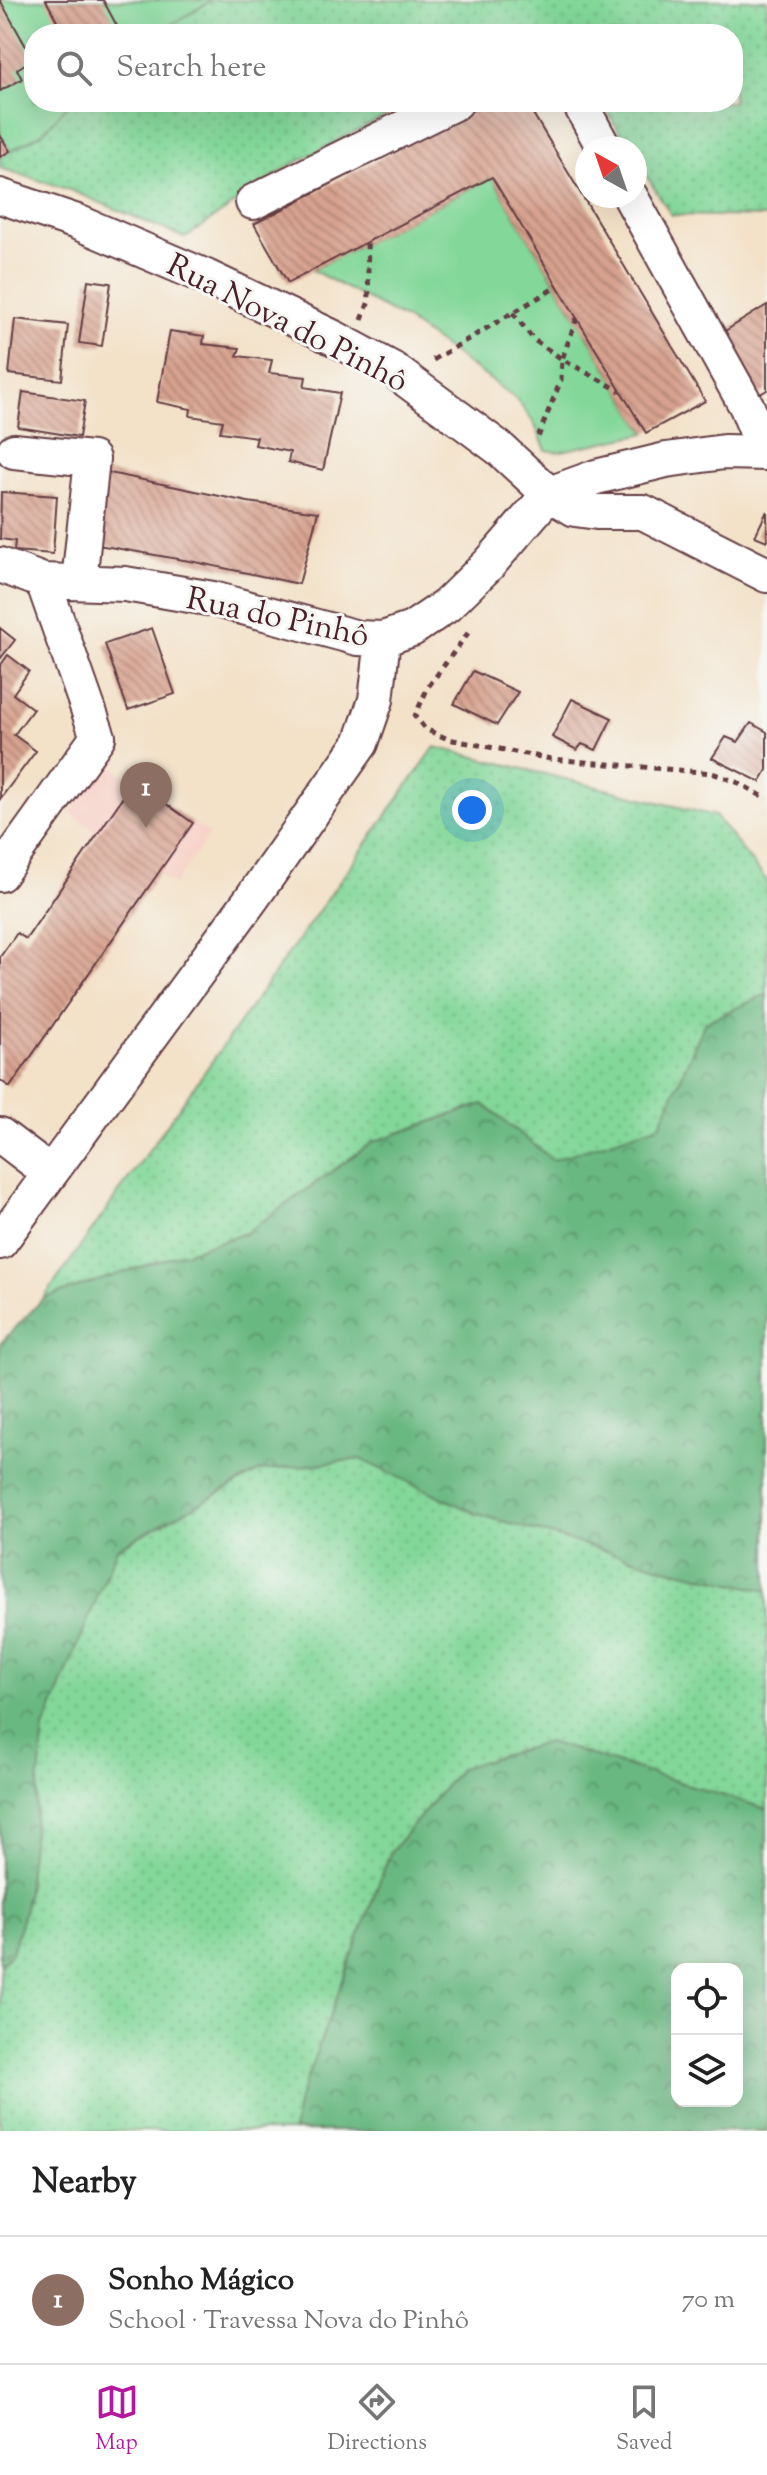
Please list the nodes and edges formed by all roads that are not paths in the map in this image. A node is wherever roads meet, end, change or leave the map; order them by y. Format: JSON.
{"nodes":[{"id":1,"x":436,"y":112,"type":"edge"},
{"id":2,"x":584,"y":112,"type":"edge"},
{"id":3,"x":597,"y":136,"type":"edge"},
{"id":4,"x":0,"y":196,"type":"edge"},
{"id":5,"x":253,"y":202,"type":"dead end"},
{"id":6,"x":637,"y":208,"type":"edge"},
{"id":7,"x":14,"y":451,"type":"dead end"},
{"id":8,"x":766,"y":453,"type":"edge"},
{"id":9,"x":549,"y":494,"type":"junction"},
{"id":10,"x":0,"y":565,"type":"edge"},
{"id":11,"x":767,"y":575,"type":"edge"},
{"id":12,"x":43,"y":581,"type":"junction"},
{"id":13,"x":79,"y":582,"type":"junction"},
{"id":14,"x":383,"y":639,"type":"junction"},
{"id":15,"x":0,"y":874,"type":"edge"},
{"id":16,"x":0,"y":1135,"type":"edge"},
{"id":17,"x":50,"y":1173,"type":"junction"},
{"id":18,"x":0,"y":1242,"type":"edge"}],
"edges":[{"from":1,"to":5,"type":"street"},
{"from":2,"to":3,"type":"street"},
{"from":4,"to":9,"type":"street","name":"Rua Nova do Pinhô"},
{"from":6,"to":8,"type":"street"},
{"from":7,"to":13,"type":"street"},
{"from":8,"to":9,"type":"street"},
{"from":9,"to":11,"type":"street","name":"Rua Nova do Pinhô"},
{"from":9,"to":14,"type":"street","name":"Rua do Pinhô"},
{"from":10,"to":12,"type":"street","name":"Rua do Pinhô"},
{"from":12,"to":13,"type":"street","name":"Rua do Pinhô"},
{"from":12,"to":15,"type":"street"},
{"from":13,"to":14,"type":"street","name":"Rua do Pinhô"},
{"from":14,"to":17,"type":"street"},
{"from":16,"to":17,"type":"street"},
{"from":17,"to":18,"type":"street"}]}
